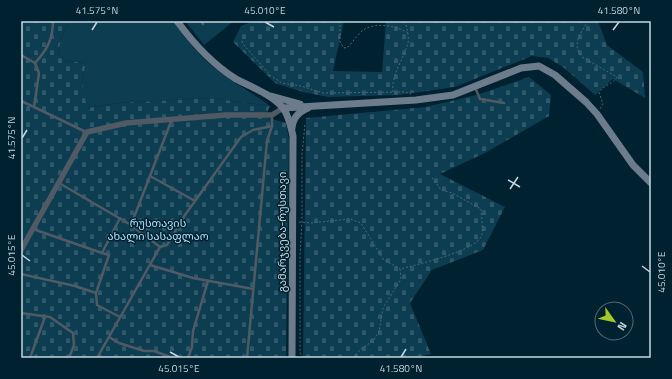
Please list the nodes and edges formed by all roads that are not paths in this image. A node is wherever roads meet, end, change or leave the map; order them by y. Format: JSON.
{"nodes":[{"id":1,"x":53,"y":21,"type":"edge"},
{"id":2,"x":177,"y":21,"type":"edge"},
{"id":3,"x":21,"y":55,"type":"edge"},
{"id":4,"x":35,"y":63,"type":"junction"},
{"id":5,"x":475,"y":87,"type":"junction"},
{"id":6,"x":261,"y":92,"type":"junction"},
{"id":7,"x":21,"y":101,"type":"edge"},
{"id":8,"x":504,"y":103,"type":"dead end"},
{"id":9,"x":310,"y":106,"type":"junction"},
{"id":10,"x":34,"y":107,"type":"junction"},
{"id":11,"x":283,"y":108,"type":"junction"},
{"id":12,"x":272,"y":115,"type":"junction"},
{"id":13,"x":173,"y":119,"type":"junction"},
{"id":14,"x":272,"y":126,"type":"junction"},
{"id":15,"x":292,"y":128,"type":"junction"},
{"id":16,"x":87,"y":132,"type":"junction"},
{"id":17,"x":150,"y":176,"type":"junction"},
{"id":18,"x":58,"y":183,"type":"junction"},
{"id":19,"x":651,"y":183,"type":"edge"},
{"id":20,"x":195,"y":201,"type":"junction"},
{"id":21,"x":120,"y":218,"type":"junction"},
{"id":22,"x":131,"y":225,"type":"junction"},
{"id":23,"x":33,"y":228,"type":"junction"},
{"id":24,"x":160,"y":247,"type":"junction"},
{"id":25,"x":21,"y":250,"type":"edge"},
{"id":26,"x":102,"y":253,"type":"junction"},
{"id":27,"x":150,"y":265,"type":"junction"},
{"id":28,"x":21,"y":274,"type":"edge"},
{"id":29,"x":208,"y":281,"type":"junction"},
{"id":30,"x":254,"y":289,"type":"junction"},
{"id":31,"x":96,"y":293,"type":"junction"},
{"id":32,"x":21,"y":314,"type":"edge"},
{"id":33,"x":44,"y":317,"type":"junction"},
{"id":34,"x":120,"y":317,"type":"junction"},
{"id":35,"x":109,"y":337,"type":"junction"},
{"id":36,"x":290,"y":357,"type":"edge"},
{"id":37,"x":30,"y":358,"type":"edge"},
{"id":38,"x":69,"y":358,"type":"edge"},
{"id":39,"x":97,"y":358,"type":"edge"},
{"id":40,"x":173,"y":358,"type":"edge"},
{"id":41,"x":188,"y":358,"type":"edge"},
{"id":42,"x":247,"y":358,"type":"edge"}],
"edges":[{"from":1,"to":4,"type":"lane"},
{"from":2,"to":6,"type":"main road"},
{"from":3,"to":4,"type":"lane"},
{"from":4,"to":10,"type":"lane"},
{"from":5,"to":8,"type":"lane"},
{"from":5,"to":9,"type":"main road"},
{"from":5,"to":19,"type":"main road"},
{"from":6,"to":9,"type":"main road"},
{"from":6,"to":11,"type":"main road"},
{"from":7,"to":10,"type":"lane"},
{"from":9,"to":11,"type":"main road"},
{"from":9,"to":15,"type":"main road"},
{"from":10,"to":16,"type":"lane"},
{"from":11,"to":12,"type":"street"},
{"from":11,"to":15,"type":"main road","name":"გამარჯვება-რუსთავი"},
{"from":12,"to":13,"type":"street"},
{"from":12,"to":14,"type":"lane"},
{"from":13,"to":16,"type":"street"},
{"from":13,"to":17,"type":"lane"},
{"from":14,"to":20,"type":"lane"},
{"from":14,"to":30,"type":"lane"},
{"from":15,"to":36,"type":"main road","name":"გამარჯვება-რუსთავი"},
{"from":16,"to":18,"type":"street"},
{"from":17,"to":20,"type":"lane"},
{"from":17,"to":22,"type":"lane"},
{"from":18,"to":21,"type":"lane"},
{"from":18,"to":23,"type":"street"},
{"from":20,"to":24,"type":"lane"},
{"from":21,"to":22,"type":"lane"},
{"from":21,"to":26,"type":"lane"},
{"from":22,"to":24,"type":"lane"},
{"from":23,"to":25,"type":"street"},
{"from":23,"to":26,"type":"lane"},
{"from":24,"to":27,"type":"lane"},
{"from":26,"to":31,"type":"lane"},
{"from":27,"to":29,"type":"lane"},
{"from":27,"to":34,"type":"lane"},
{"from":28,"to":31,"type":"lane"},
{"from":29,"to":30,"type":"lane"},
{"from":29,"to":41,"type":"lane"},
{"from":30,"to":42,"type":"lane"},
{"from":31,"to":34,"type":"lane"},
{"from":32,"to":33,"type":"lane"},
{"from":33,"to":37,"type":"lane"},
{"from":33,"to":38,"type":"lane"},
{"from":34,"to":35,"type":"lane"},
{"from":35,"to":39,"type":"lane"},
{"from":35,"to":40,"type":"lane"}]}
